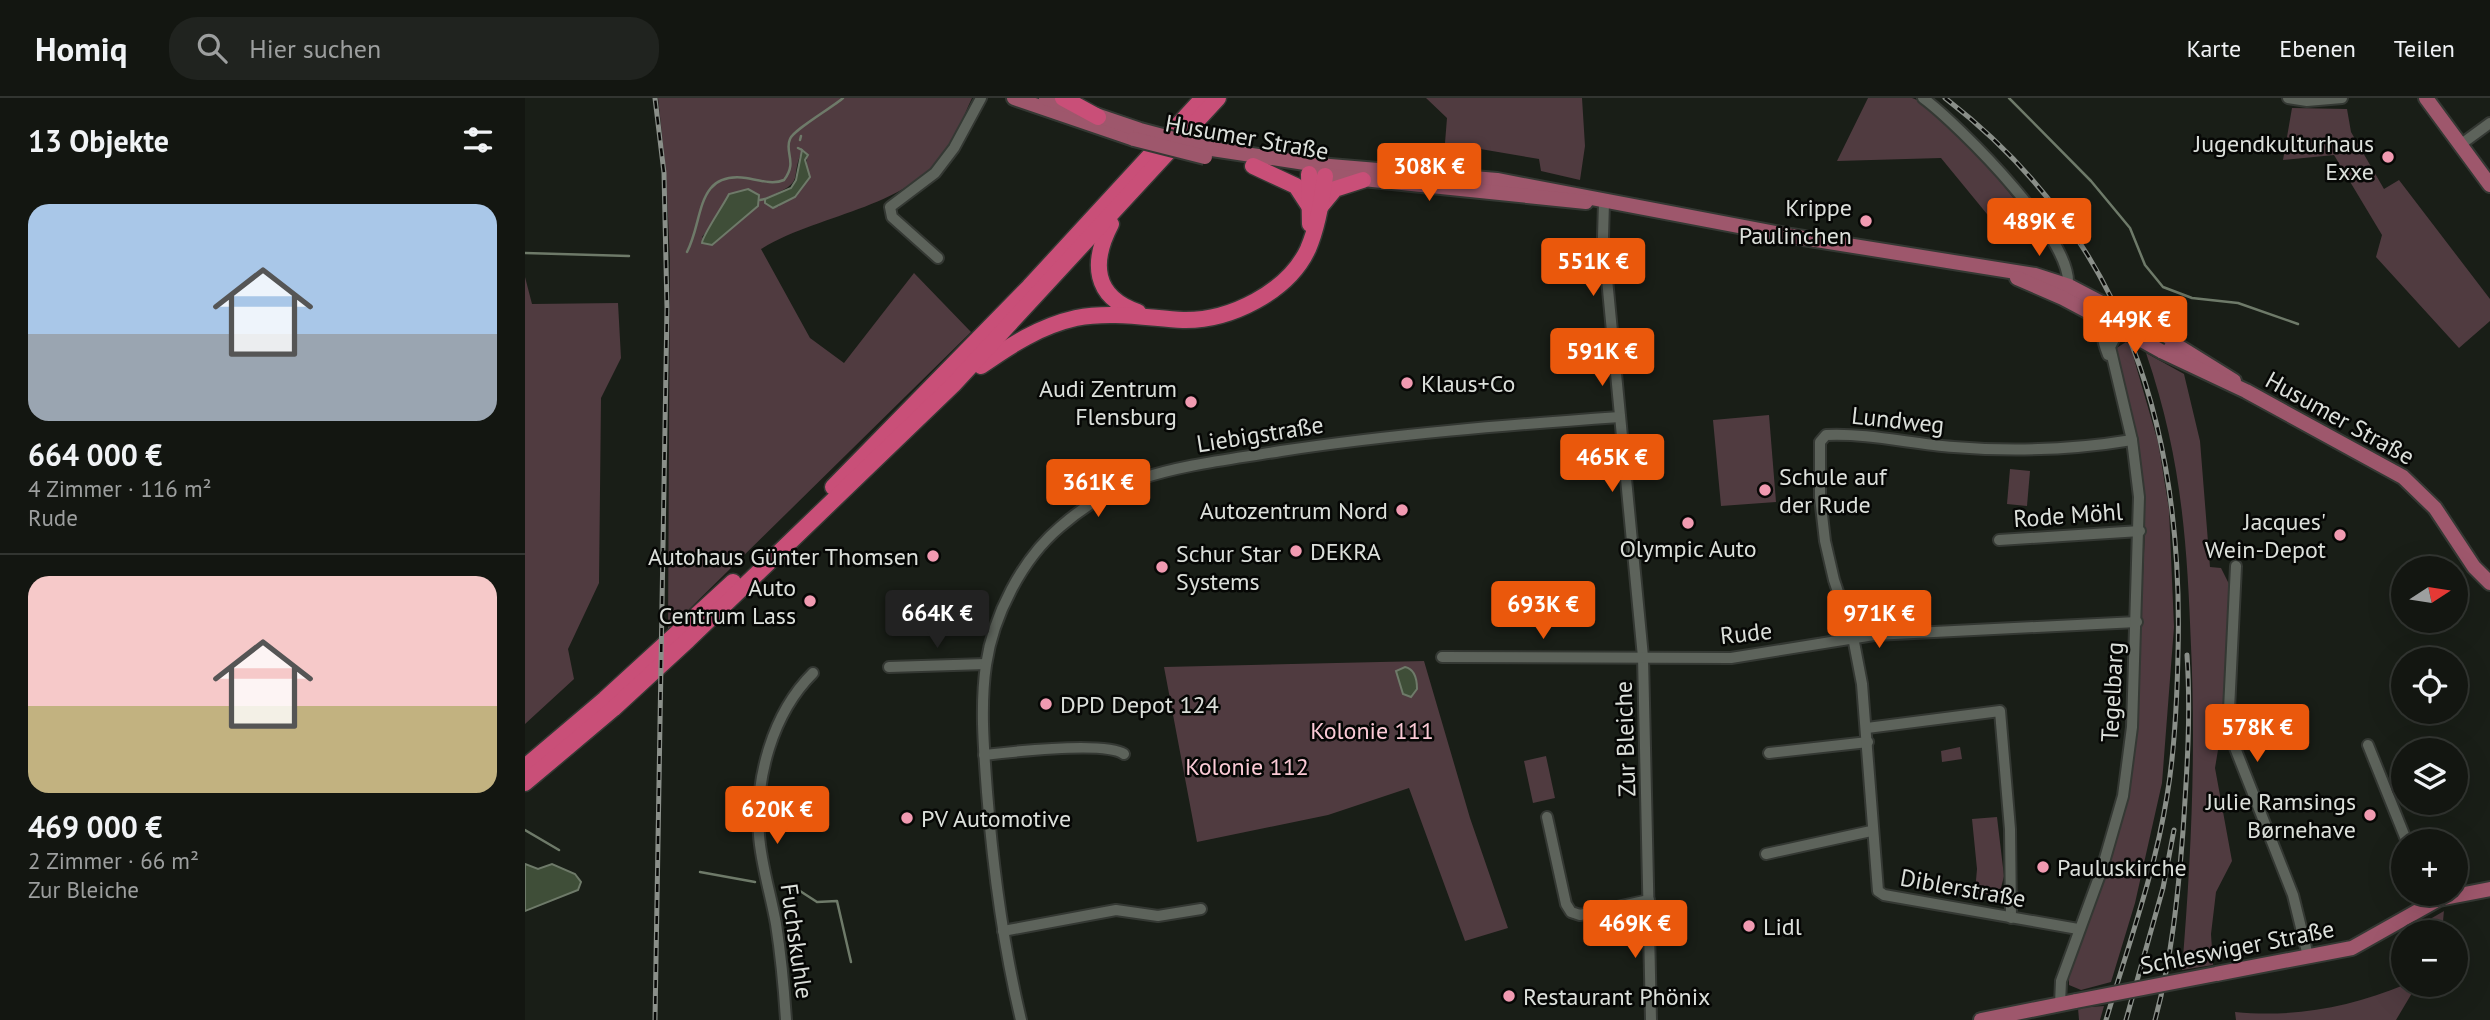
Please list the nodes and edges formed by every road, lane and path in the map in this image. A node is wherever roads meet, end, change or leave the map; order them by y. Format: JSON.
{"nodes":[{"id":1,"x":981,"y":98,"type":"edge"},
{"id":2,"x":1014,"y":98,"type":"edge"},
{"id":3,"x":1046,"y":98,"type":"edge"},
{"id":4,"x":1063,"y":98,"type":"edge"},
{"id":5,"x":1203,"y":98,"type":"edge"},
{"id":6,"x":1218,"y":98,"type":"edge"},
{"id":7,"x":1923,"y":98,"type":"edge"},
{"id":8,"x":2288,"y":98,"type":"edge"},
{"id":9,"x":2342,"y":98,"type":"edge"},
{"id":10,"x":2426,"y":98,"type":"edge"},
{"id":11,"x":1098,"y":117,"type":"junction"},
{"id":12,"x":2490,"y":123,"type":"edge"},
{"id":13,"x":1137,"y":134,"type":"junction"},
{"id":14,"x":2460,"y":145,"type":"junction"},
{"id":15,"x":1209,"y":153,"type":"junction"},
{"id":16,"x":1254,"y":166,"type":"junction"},
{"id":17,"x":1318,"y":172,"type":"junction"},
{"id":18,"x":1363,"y":180,"type":"junction"},
{"id":19,"x":2490,"y":185,"type":"edge"},
{"id":20,"x":1604,"y":202,"type":"junction"},
{"id":21,"x":1315,"y":207,"type":"junction"},
{"id":22,"x":1120,"y":208,"type":"junction"},
{"id":23,"x":938,"y":258,"type":"dead end"},
{"id":24,"x":2066,"y":292,"type":"junction"},
{"id":25,"x":2108,"y":315,"type":"junction"},
{"id":26,"x":1165,"y":318,"type":"junction"},
{"id":27,"x":2125,"y":331,"type":"junction"},
{"id":28,"x":2115,"y":374,"type":"junction"},
{"id":29,"x":953,"y":385,"type":"junction"},
{"id":30,"x":2246,"y":391,"type":"junction"},
{"id":31,"x":1620,"y":417,"type":"junction"},
{"id":32,"x":2131,"y":440,"type":"junction"},
{"id":33,"x":2140,"y":531,"type":"junction"},
{"id":34,"x":1999,"y":540,"type":"dead end"},
{"id":35,"x":2236,"y":566,"type":"dead end"},
{"id":36,"x":2474,"y":567,"type":"junction"},
{"id":37,"x":2490,"y":583,"type":"edge"},
{"id":38,"x":2490,"y":593,"type":"edge"},
{"id":39,"x":2137,"y":622,"type":"junction"},
{"id":40,"x":1853,"y":636,"type":"junction"},
{"id":41,"x":1443,"y":657,"type":"dead end"},
{"id":42,"x":1643,"y":657,"type":"junction"},
{"id":43,"x":986,"y":664,"type":"junction"},
{"id":44,"x":889,"y":667,"type":"dead end"},
{"id":45,"x":813,"y":673,"type":"dead end"},
{"id":46,"x":1867,"y":728,"type":"junction"},
{"id":47,"x":1868,"y":742,"type":"junction"},
{"id":48,"x":2368,"y":745,"type":"dead end"},
{"id":49,"x":1769,"y":753,"type":"dead end"},
{"id":50,"x":1124,"y":754,"type":"dead end"},
{"id":51,"x":984,"y":755,"type":"junction"},
{"id":52,"x":528,"y":764,"type":"edge"},
{"id":53,"x":525,"y":783,"type":"edge"},
{"id":54,"x":1547,"y":817,"type":"dead end"},
{"id":55,"x":2402,"y":829,"type":"edge"},
{"id":56,"x":1871,"y":831,"type":"junction"},
{"id":57,"x":1766,"y":854,"type":"dead end"},
{"id":58,"x":2490,"y":889,"type":"edge"},
{"id":59,"x":2468,"y":892,"type":"edge"},
{"id":60,"x":1649,"y":900,"type":"junction"},
{"id":61,"x":2424,"y":906,"type":"edge"},
{"id":62,"x":1201,"y":909,"type":"dead end"},
{"id":63,"x":2011,"y":918,"type":"junction"},
{"id":64,"x":2078,"y":929,"type":"junction"},
{"id":65,"x":1003,"y":931,"type":"junction"},
{"id":66,"x":2308,"y":956,"type":"junction"},
{"id":67,"x":2060,"y":1004,"type":"junction"},
{"id":68,"x":2012,"y":1017,"type":"edge"},
{"id":69,"x":786,"y":1020,"type":"edge"},
{"id":70,"x":1021,"y":1020,"type":"edge"},
{"id":71,"x":1651,"y":1020,"type":"edge"},
{"id":72,"x":1982,"y":1020,"type":"edge"}],
"edges":[{"from":1,"to":23,"type":"street"},
{"from":2,"to":13,"type":"main road","name":"Husumer Straße"},
{"from":3,"to":11,"type":"main road","name":"Husumer Straße"},
{"from":4,"to":11,"type":"highway"},
{"from":5,"to":52,"type":"highway"},
{"from":6,"to":22,"type":"highway"},
{"from":7,"to":24,"type":"street"},
{"from":8,"to":9,"type":"street"},
{"from":10,"to":14,"type":"main road"},
{"from":11,"to":13,"type":"main road","name":"Husumer Straße"},
{"from":12,"to":14,"type":"street"},
{"from":13,"to":15,"type":"main road","name":"Husumer Straße","bridge":true},
{"from":14,"to":19,"type":"main road"},
{"from":15,"to":16,"type":"main road","name":"Husumer Straße"},
{"from":15,"to":17,"type":"main road","name":"Husumer Straße"},
{"from":16,"to":17,"type":"main road","name":"Husumer Straße"},
{"from":16,"to":21,"type":"highway"},
{"from":17,"to":18,"type":"main road","name":"Husumer Straße"},
{"from":17,"to":20,"type":"main road","name":"Husumer Straße"},
{"from":17,"to":21,"type":"highway"},
{"from":18,"to":20,"type":"main road","name":"Husumer Straße"},
{"from":18,"to":21,"type":"highway"},
{"from":20,"to":24,"type":"main road","name":"Husumer Straße"},
{"from":20,"to":31,"type":"street","name":"Zur Bleiche"},
{"from":21,"to":26,"type":"highway"},
{"from":22,"to":26,"type":"highway"},
{"from":22,"to":29,"type":"highway"},
{"from":24,"to":25,"type":"main road","name":"Husumer Straße"},
{"from":25,"to":27,"type":"main road","name":"Husumer Straße"},
{"from":25,"to":28,"type":"street","name":"Tegelbarg"},
{"from":25,"to":30,"type":"main road","name":"Husumer Straße","bridge":true},
{"from":26,"to":29,"type":"highway"},
{"from":27,"to":28,"type":"street","name":"Tegelbarg"},
{"from":27,"to":30,"type":"main road","name":"Husumer Straße","bridge":true},
{"from":28,"to":32,"type":"street","name":"Tegelbarg"},
{"from":29,"to":53,"type":"highway"},
{"from":30,"to":36,"type":"main road","name":"Husumer Straße"},
{"from":31,"to":42,"type":"street","name":"Zur Bleiche"},
{"from":31,"to":43,"type":"street","name":"Liebigstraße"},
{"from":32,"to":33,"type":"street","name":"Tegelbarg"},
{"from":32,"to":40,"type":"street","name":"Lundweg"},
{"from":33,"to":34,"type":"street","name":"Rode Möhl"},
{"from":33,"to":39,"type":"street","name":"Tegelbarg"},
{"from":35,"to":66,"type":"street"},
{"from":36,"to":37,"type":"main road","name":"Husumer Straße"},
{"from":36,"to":38,"type":"main road"},
{"from":39,"to":40,"type":"street","name":"Rude"},
{"from":39,"to":64,"type":"street","name":"Tegelbarg"},
{"from":40,"to":42,"type":"street","name":"Rude"},
{"from":40,"to":46,"type":"street","name":"Diblerstraße"},
{"from":41,"to":42,"type":"street","name":"Rude"},
{"from":42,"to":60,"type":"street","name":"Zur Bleiche"},
{"from":43,"to":44,"type":"street"},
{"from":43,"to":51,"type":"street","name":"Liebigstraße"},
{"from":45,"to":69,"type":"street","name":"Fuchskuhle"},
{"from":46,"to":47,"type":"street","name":"Diblerstraße"},
{"from":46,"to":63,"type":"street"},
{"from":47,"to":49,"type":"street"},
{"from":47,"to":56,"type":"street","name":"Diblerstraße"},
{"from":48,"to":55,"type":"street"},
{"from":50,"to":51,"type":"street"},
{"from":51,"to":65,"type":"street","name":"Liebigstraße"},
{"from":54,"to":60,"type":"street"},
{"from":56,"to":57,"type":"street"},
{"from":56,"to":63,"type":"street","name":"Diblerstraße"},
{"from":58,"to":59,"type":"main road","name":"Schleswiger Straße"},
{"from":60,"to":71,"type":"street","name":"Zur Bleiche"},
{"from":61,"to":66,"type":"main road","name":"Schleswiger Straße"},
{"from":62,"to":65,"type":"street"},
{"from":63,"to":64,"type":"street","name":"Diblerstraße"},
{"from":64,"to":67,"type":"street","name":"Tegelbarg"},
{"from":65,"to":70,"type":"street","name":"Liebigstraße"},
{"from":66,"to":67,"type":"main road","name":"Schleswiger Straße","bridge":true},
{"from":67,"to":68,"type":"main road","name":"Schleswiger Straße"},
{"from":68,"to":72,"type":"main road","name":"Schleswiger Straße"}]}
